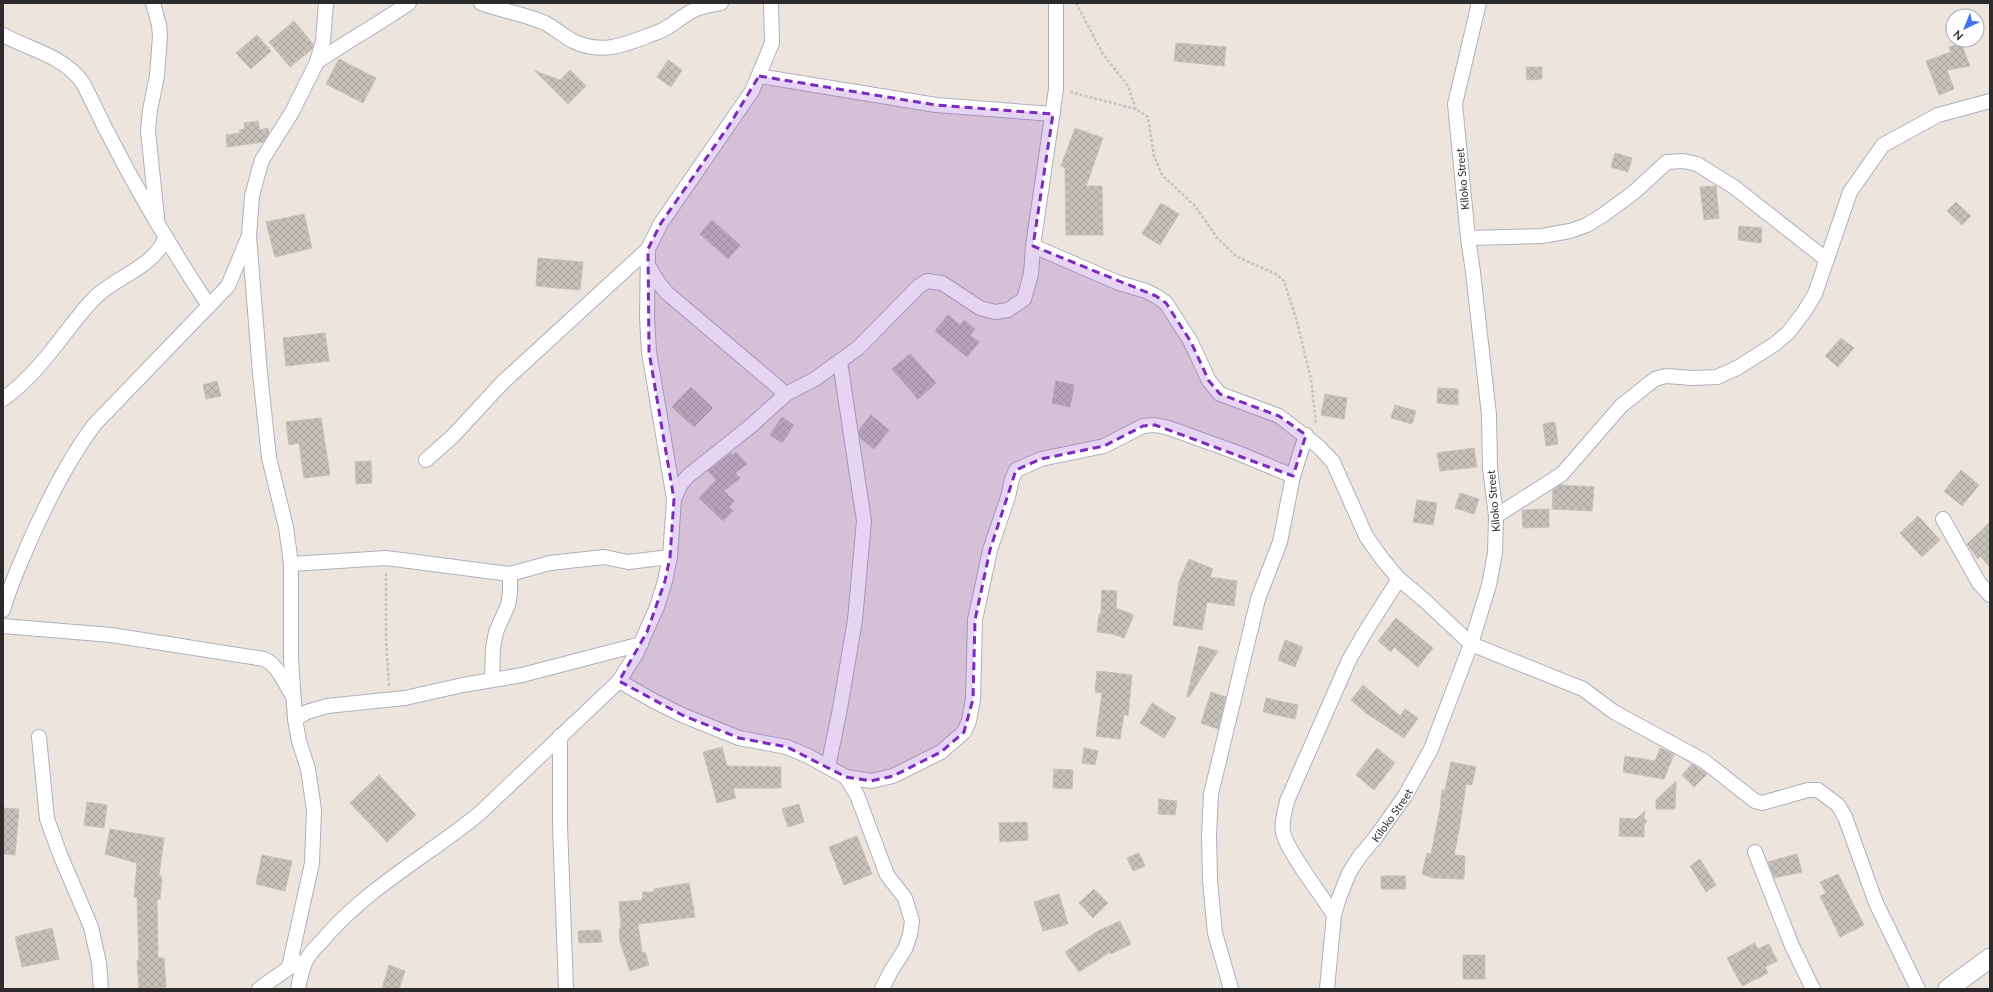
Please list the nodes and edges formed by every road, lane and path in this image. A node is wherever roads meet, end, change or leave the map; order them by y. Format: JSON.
{"nodes":[{"id":1,"x":153,"y":3,"type":"edge"},
{"id":2,"x":326,"y":3,"type":"edge"},
{"id":3,"x":409,"y":3,"type":"edge"},
{"id":4,"x":481,"y":3,"type":"edge"},
{"id":5,"x":721,"y":3,"type":"edge"},
{"id":6,"x":771,"y":3,"type":"edge"},
{"id":7,"x":1056,"y":3,"type":"edge"},
{"id":8,"x":1076,"y":3,"type":"edge"},
{"id":9,"x":1478,"y":3,"type":"edge"},
{"id":10,"x":3,"y":35,"type":"edge"},
{"id":11,"x":317,"y":62,"type":"junction"},
{"id":12,"x":759,"y":76,"type":"junction"},
{"id":13,"x":1056,"y":89,"type":"junction"},
{"id":14,"x":1990,"y":101,"type":"edge"},
{"id":15,"x":1136,"y":109,"type":"junction"},
{"id":16,"x":1053,"y":114,"type":"junction"},
{"id":17,"x":157,"y":221,"type":"junction"},
{"id":18,"x":249,"y":236,"type":"junction"},
{"id":19,"x":1468,"y":238,"type":"junction"},
{"id":20,"x":165,"y":239,"type":"junction"},
{"id":21,"x":1034,"y":246,"type":"junction"},
{"id":22,"x":648,"y":248,"type":"junction"},
{"id":23,"x":1827,"y":260,"type":"junction"},
{"id":24,"x":647,"y":264,"type":"junction"},
{"id":25,"x":209,"y":306,"type":"junction"},
{"id":26,"x":840,"y":362,"type":"junction"},
{"id":27,"x":786,"y":394,"type":"junction"},
{"id":28,"x":3,"y":399,"type":"edge"},
{"id":29,"x":1312,"y":433,"type":"junction"},
{"id":30,"x":426,"y":460,"type":"dead end"},
{"id":31,"x":1293,"y":476,"type":"junction"},
{"id":32,"x":674,"y":499,"type":"junction"},
{"id":33,"x":1496,"y":516,"type":"junction"},
{"id":34,"x":1943,"y":519,"type":"dead end"},
{"id":35,"x":670,"y":557,"type":"junction"},
{"id":36,"x":386,"y":558,"type":"junction"},
{"id":37,"x":291,"y":564,"type":"junction"},
{"id":38,"x":510,"y":574,"type":"junction"},
{"id":39,"x":1399,"y":579,"type":"junction"},
{"id":40,"x":1990,"y":595,"type":"edge"},
{"id":41,"x":3,"y":610,"type":"edge"},
{"id":42,"x":3,"y":626,"type":"edge"},
{"id":43,"x":641,"y":644,"type":"junction"},
{"id":44,"x":1471,"y":644,"type":"junction"},
{"id":45,"x":492,"y":680,"type":"junction"},
{"id":46,"x":619,"y":681,"type":"junction"},
{"id":47,"x":293,"y":697,"type":"junction"},
{"id":48,"x":390,"y":699,"type":"junction"},
{"id":49,"x":295,"y":719,"type":"junction"},
{"id":50,"x":560,"y":736,"type":"junction"},
{"id":51,"x":39,"y":737,"type":"dead end"},
{"id":52,"x":828,"y":768,"type":"junction"},
{"id":53,"x":846,"y":777,"type":"junction"},
{"id":54,"x":1755,"y":852,"type":"dead end"},
{"id":55,"x":1334,"y":915,"type":"junction"},
{"id":56,"x":308,"y":956,"type":"junction"},
{"id":57,"x":1990,"y":958,"type":"edge"},
{"id":58,"x":289,"y":967,"type":"junction"},
{"id":59,"x":101,"y":989,"type":"edge"},
{"id":60,"x":259,"y":989,"type":"edge"},
{"id":61,"x":298,"y":989,"type":"edge"},
{"id":62,"x":566,"y":989,"type":"edge"},
{"id":63,"x":882,"y":989,"type":"edge"},
{"id":64,"x":1231,"y":989,"type":"edge"},
{"id":65,"x":1327,"y":989,"type":"edge"},
{"id":66,"x":1813,"y":989,"type":"edge"},
{"id":67,"x":1918,"y":989,"type":"edge"},
{"id":68,"x":1948,"y":989,"type":"edge"}],
"edges":[{"from":1,"to":17,"type":"street"},
{"from":2,"to":11,"type":"street"},
{"from":3,"to":11,"type":"street"},
{"from":4,"to":5,"type":"street"},
{"from":6,"to":12,"type":"street"},
{"from":7,"to":13,"type":"street"},
{"from":8,"to":15,"type":"path"},
{"from":9,"to":19,"type":"street","name":"Kiloko Street"},
{"from":10,"to":17,"type":"street"},
{"from":11,"to":18,"type":"street"},
{"from":12,"to":16,"type":"street"},
{"from":12,"to":22,"type":"street"},
{"from":13,"to":15,"type":"path"},
{"from":13,"to":16,"type":"street"},
{"from":14,"to":23,"type":"street"},
{"from":15,"to":29,"type":"path"},
{"from":16,"to":21,"type":"street"},
{"from":17,"to":20,"type":"street"},
{"from":18,"to":25,"type":"street"},
{"from":18,"to":37,"type":"street"},
{"from":19,"to":23,"type":"street"},
{"from":19,"to":33,"type":"street","name":"Kiloko Street"},
{"from":20,"to":25,"type":"street"},
{"from":20,"to":28,"type":"street"},
{"from":21,"to":26,"type":"street"},
{"from":21,"to":29,"type":"street"},
{"from":22,"to":24,"type":"street"},
{"from":22,"to":30,"type":"street"},
{"from":23,"to":33,"type":"street"},
{"from":24,"to":27,"type":"street"},
{"from":24,"to":32,"type":"street"},
{"from":25,"to":41,"type":"street"},
{"from":26,"to":27,"type":"street"},
{"from":26,"to":52,"type":"street"},
{"from":27,"to":32,"type":"street"},
{"from":29,"to":31,"type":"street"},
{"from":29,"to":39,"type":"street"},
{"from":31,"to":53,"type":"street"},
{"from":31,"to":64,"type":"street"},
{"from":32,"to":35,"type":"street"},
{"from":33,"to":44,"type":"street","name":"Kiloko Street"},
{"from":34,"to":40,"type":"street"},
{"from":35,"to":38,"type":"street"},
{"from":35,"to":43,"type":"street"},
{"from":36,"to":37,"type":"street"},
{"from":36,"to":38,"type":"street"},
{"from":36,"to":48,"type":"path"},
{"from":37,"to":47,"type":"street"},
{"from":38,"to":45,"type":"street"},
{"from":39,"to":44,"type":"street"},
{"from":39,"to":55,"type":"street"},
{"from":42,"to":47,"type":"street"},
{"from":43,"to":45,"type":"street"},
{"from":43,"to":46,"type":"street"},
{"from":44,"to":55,"type":"street","name":"Kiloko Street"},
{"from":44,"to":67,"type":"street"},
{"from":45,"to":48,"type":"street"},
{"from":46,"to":50,"type":"street"},
{"from":46,"to":52,"type":"street"},
{"from":47,"to":49,"type":"street"},
{"from":48,"to":49,"type":"street"},
{"from":49,"to":58,"type":"street"},
{"from":50,"to":56,"type":"street"},
{"from":50,"to":62,"type":"street"},
{"from":51,"to":59,"type":"street"},
{"from":52,"to":53,"type":"street"},
{"from":53,"to":63,"type":"street"},
{"from":54,"to":66,"type":"street"},
{"from":55,"to":65,"type":"street","name":"Kiloko Street"},
{"from":56,"to":58,"type":"street"},
{"from":56,"to":61,"type":"street"},
{"from":57,"to":68,"type":"main road"},
{"from":58,"to":60,"type":"street"}]}
